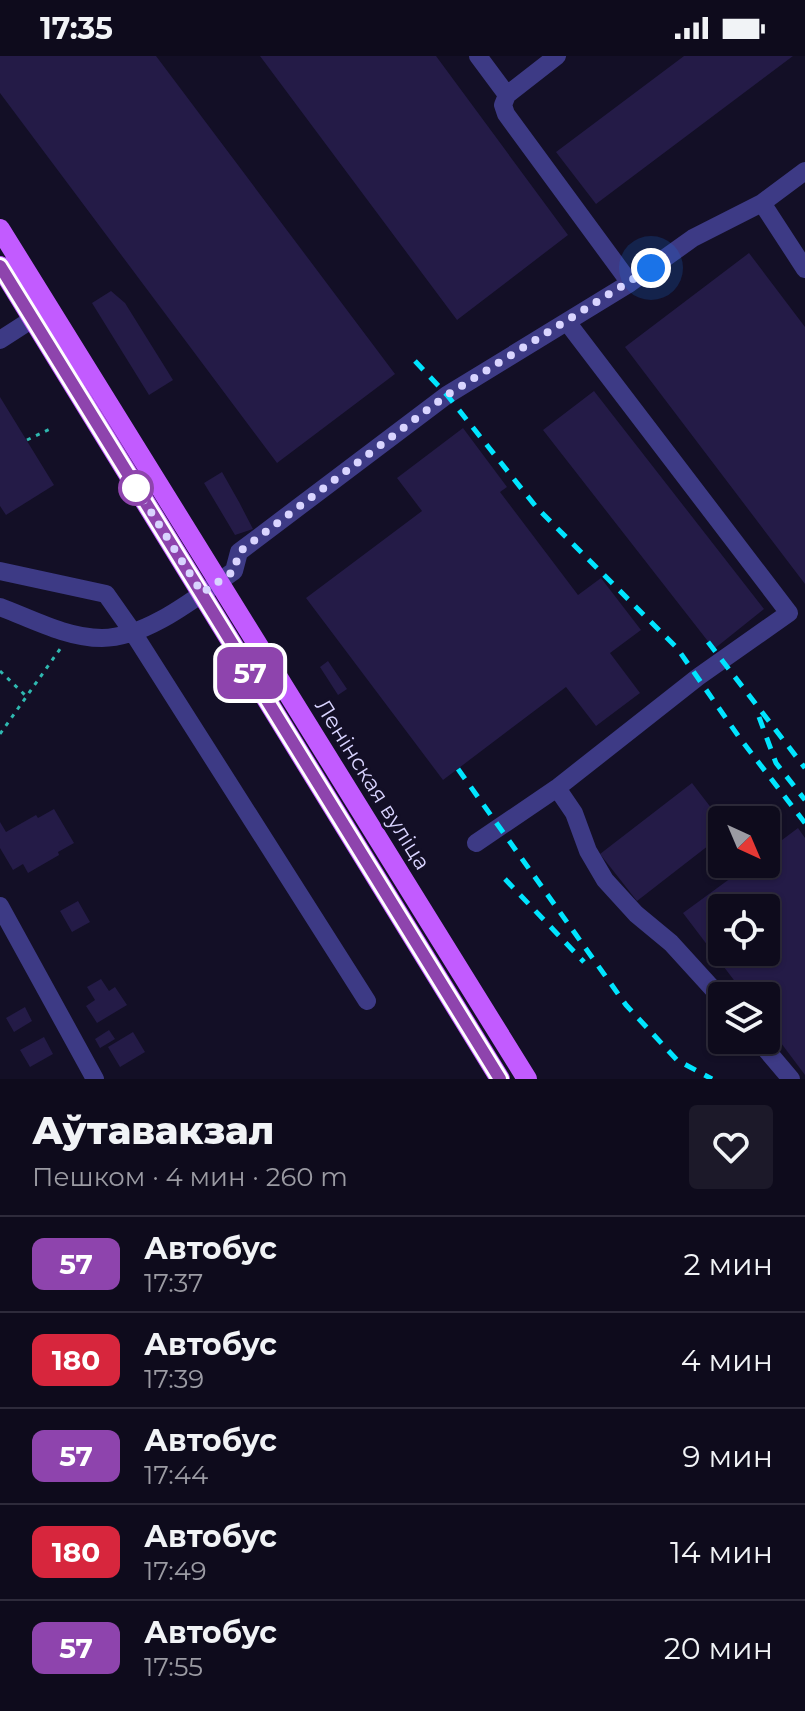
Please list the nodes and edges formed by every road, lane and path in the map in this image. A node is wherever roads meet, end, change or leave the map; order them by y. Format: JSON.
{"nodes":[{"id":1,"x":478,"y":56,"type":"edge"},
{"id":2,"x":557,"y":56,"type":"edge"},
{"id":3,"x":507,"y":95,"type":"junction"},
{"id":4,"x":805,"y":171,"type":"edge"},
{"id":5,"x":762,"y":203,"type":"junction"},
{"id":6,"x":0,"y":229,"type":"edge"},
{"id":7,"x":0,"y":266,"type":"edge"},
{"id":8,"x":805,"y":269,"type":"edge"},
{"id":9,"x":630,"y":283,"type":"junction"},
{"id":10,"x":42,"y":313,"type":"junction"},
{"id":11,"x":567,"y":322,"type":"junction"},
{"id":12,"x":0,"y":340,"type":"edge"},
{"id":13,"x":52,"y":428,"type":"dead end"},
{"id":14,"x":27,"y":440,"type":"dead end"},
{"id":15,"x":0,"y":571,"type":"edge"},
{"id":16,"x":210,"y":588,"type":"junction"},
{"id":17,"x":0,"y":607,"type":"edge"},
{"id":18,"x":797,"y":609,"type":"edge"},
{"id":19,"x":132,"y":631,"type":"junction"},
{"id":20,"x":72,"y":633,"type":"junction"},
{"id":21,"x":0,"y":671,"type":"edge"},
{"id":22,"x":26,"y":697,"type":"junction"},
{"id":23,"x":0,"y":734,"type":"edge"},
{"id":24,"x":557,"y":788,"type":"junction"},
{"id":25,"x":476,"y":843,"type":"dead end"},
{"id":26,"x":0,"y":906,"type":"edge"},
{"id":27,"x":708,"y":984,"type":"edge"},
{"id":28,"x":367,"y":1001,"type":"dead end"},
{"id":29,"x":770,"y":1054,"type":"edge"},
{"id":30,"x":524,"y":1078,"type":"edge"},
{"id":31,"x":95,"y":1079,"type":"edge"},
{"id":32,"x":500,"y":1079,"type":"edge"},
{"id":33,"x":791,"y":1079,"type":"edge"}],
"edges":[{"from":1,"to":3,"type":"street"},
{"from":2,"to":3,"type":"street"},
{"from":3,"to":9,"type":"street"},
{"from":4,"to":5,"type":"street"},
{"from":5,"to":8,"type":"street"},
{"from":5,"to":9,"type":"street"},
{"from":6,"to":10,"type":"main road","name":"Ленінская вуліца"},
{"from":7,"to":10,"type":"main road","name":"Ленінская вуліца"},
{"from":9,"to":11,"type":"street"},
{"from":10,"to":12,"type":"street"},
{"from":10,"to":16,"type":"main road","name":"Ленінская вуліца"},
{"from":11,"to":16,"type":"street"},
{"from":11,"to":18,"type":"street"},
{"from":13,"to":14,"type":"path"},
{"from":15,"to":19,"type":"street"},
{"from":16,"to":19,"type":"street"},
{"from":16,"to":30,"type":"main road","name":"Ленінская вуліца"},
{"from":16,"to":32,"type":"main road","name":"Ленінская вуліца"},
{"from":17,"to":20,"type":"street"},
{"from":18,"to":24,"type":"street"},
{"from":19,"to":20,"type":"street"},
{"from":19,"to":28,"type":"street"},
{"from":20,"to":22,"type":"path"},
{"from":21,"to":22,"type":"path"},
{"from":22,"to":23,"type":"path"},
{"from":24,"to":25,"type":"street"},
{"from":24,"to":27,"type":"street"},
{"from":26,"to":31,"type":"street"},
{"from":29,"to":33,"type":"street"}]}
